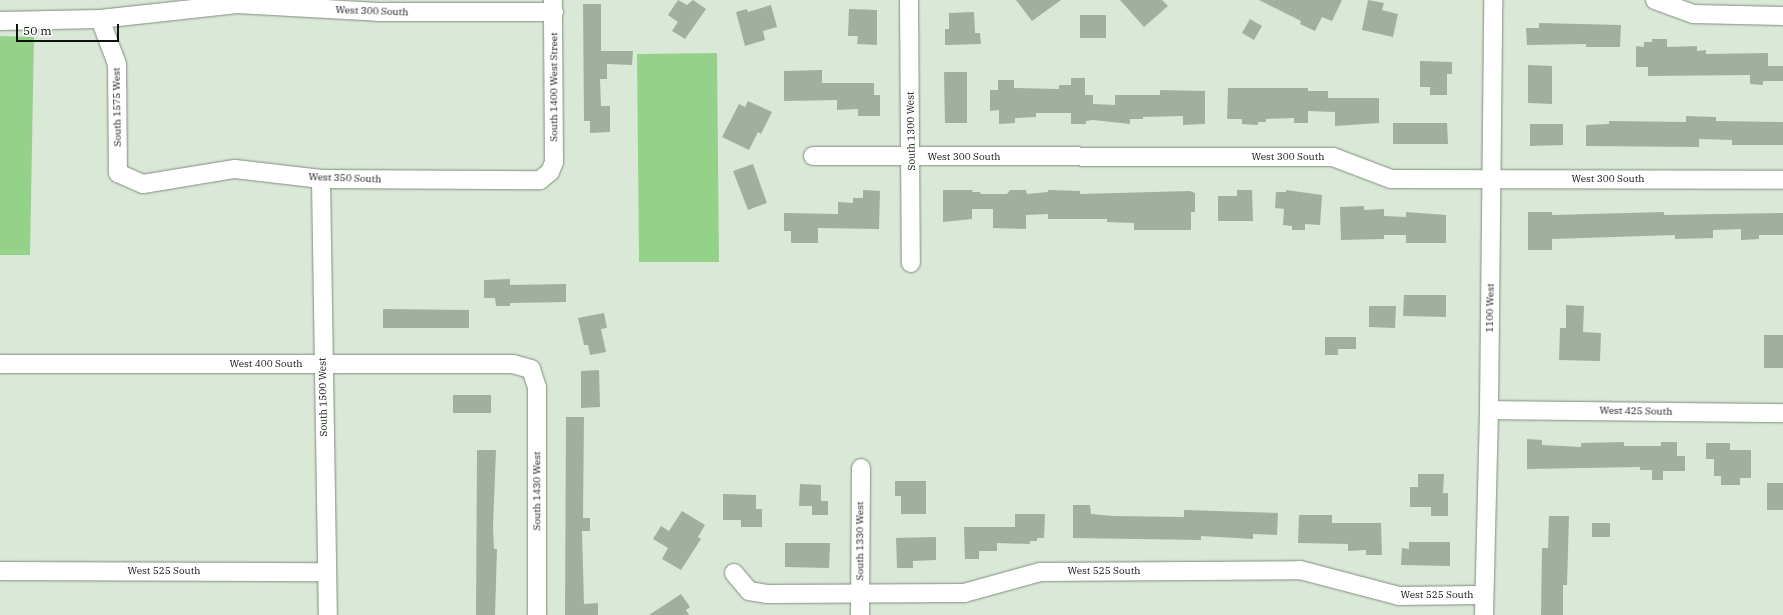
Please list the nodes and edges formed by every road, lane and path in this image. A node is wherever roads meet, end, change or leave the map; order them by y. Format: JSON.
{"nodes":[{"id":1,"x":908,"y":0,"type":"edge"},
{"id":2,"x":1493,"y":0,"type":"edge"},
{"id":3,"x":1655,"y":0,"type":"edge"},
{"id":4,"x":554,"y":6,"type":"edge"},
{"id":5,"x":1783,"y":16,"type":"edge"},
{"id":6,"x":100,"y":19,"type":"junction"},
{"id":7,"x":0,"y":21,"type":"edge"},
{"id":8,"x":813,"y":156,"type":"dead end"},
{"id":9,"x":912,"y":157,"type":"junction"},
{"id":10,"x":550,"y":172,"type":"joint"},
{"id":11,"x":118,"y":174,"type":"joint"},
{"id":12,"x":321,"y":179,"type":"junction"},
{"id":13,"x":1492,"y":179,"type":"junction"},
{"id":14,"x":1783,"y":180,"type":"edge"},
{"id":15,"x":911,"y":263,"type":"dead end"},
{"id":16,"x":0,"y":364,"type":"edge"},
{"id":17,"x":322,"y":364,"type":"junction"},
{"id":18,"x":531,"y":369,"type":"joint"},
{"id":19,"x":1489,"y":410,"type":"junction"},
{"id":20,"x":1783,"y":413,"type":"edge"},
{"id":21,"x":860,"y":468,"type":"dead end"},
{"id":22,"x":0,"y":571,"type":"edge"},
{"id":23,"x":327,"y":572,"type":"junction"},
{"id":24,"x":734,"y":573,"type":"dead end"},
{"id":25,"x":1483,"y":595,"type":"junction"},
{"id":26,"x":860,"y":596,"type":"junction"},
{"id":27,"x":328,"y":615,"type":"edge"},
{"id":28,"x":537,"y":615,"type":"edge"},
{"id":29,"x":860,"y":615,"type":"edge"},
{"id":30,"x":1484,"y":615,"type":"edge"}],
"edges":[{"from":1,"to":9,"type":"street","name":"South 1300 West"},
{"from":2,"to":13,"type":"street","name":"1100 West"},
{"from":3,"to":5,"type":"street"},
{"from":4,"to":6,"type":"street","name":"West 300 South"},
{"from":4,"to":10,"type":"street","name":"South 1400 West Street"},
{"from":6,"to":7,"type":"street","name":"West 300 South"},
{"from":6,"to":11,"type":"street","name":"South 1575 West"},
{"from":8,"to":9,"type":"street","name":"West 300 South"},
{"from":9,"to":13,"type":"street","name":"West 300 South"},
{"from":9,"to":15,"type":"street","name":"South 1300 West"},
{"from":10,"to":12,"type":"street","name":"West 350 South"},
{"from":11,"to":12,"type":"street","name":"West 350 South"},
{"from":12,"to":17,"type":"street","name":"South 1500 West"},
{"from":13,"to":14,"type":"street","name":"West 300 South"},
{"from":13,"to":19,"type":"street","name":"1100 West"},
{"from":16,"to":17,"type":"street","name":"West 400 South"},
{"from":17,"to":18,"type":"street","name":"West 400 South"},
{"from":17,"to":23,"type":"street","name":"South 1500 West"},
{"from":18,"to":28,"type":"street","name":"South 1430 West"},
{"from":19,"to":20,"type":"street","name":"West 425 South"},
{"from":19,"to":25,"type":"street","name":"1100 West"},
{"from":21,"to":26,"type":"street","name":"South 1330 West"},
{"from":22,"to":23,"type":"street","name":"West 525 South"},
{"from":23,"to":27,"type":"street","name":"South 1500 West"},
{"from":24,"to":26,"type":"street","name":"West 525 South"},
{"from":25,"to":26,"type":"street","name":"West 525 South"},
{"from":25,"to":30,"type":"street","name":"1100 West"},
{"from":26,"to":29,"type":"street","name":"South 1330 West"}]}
